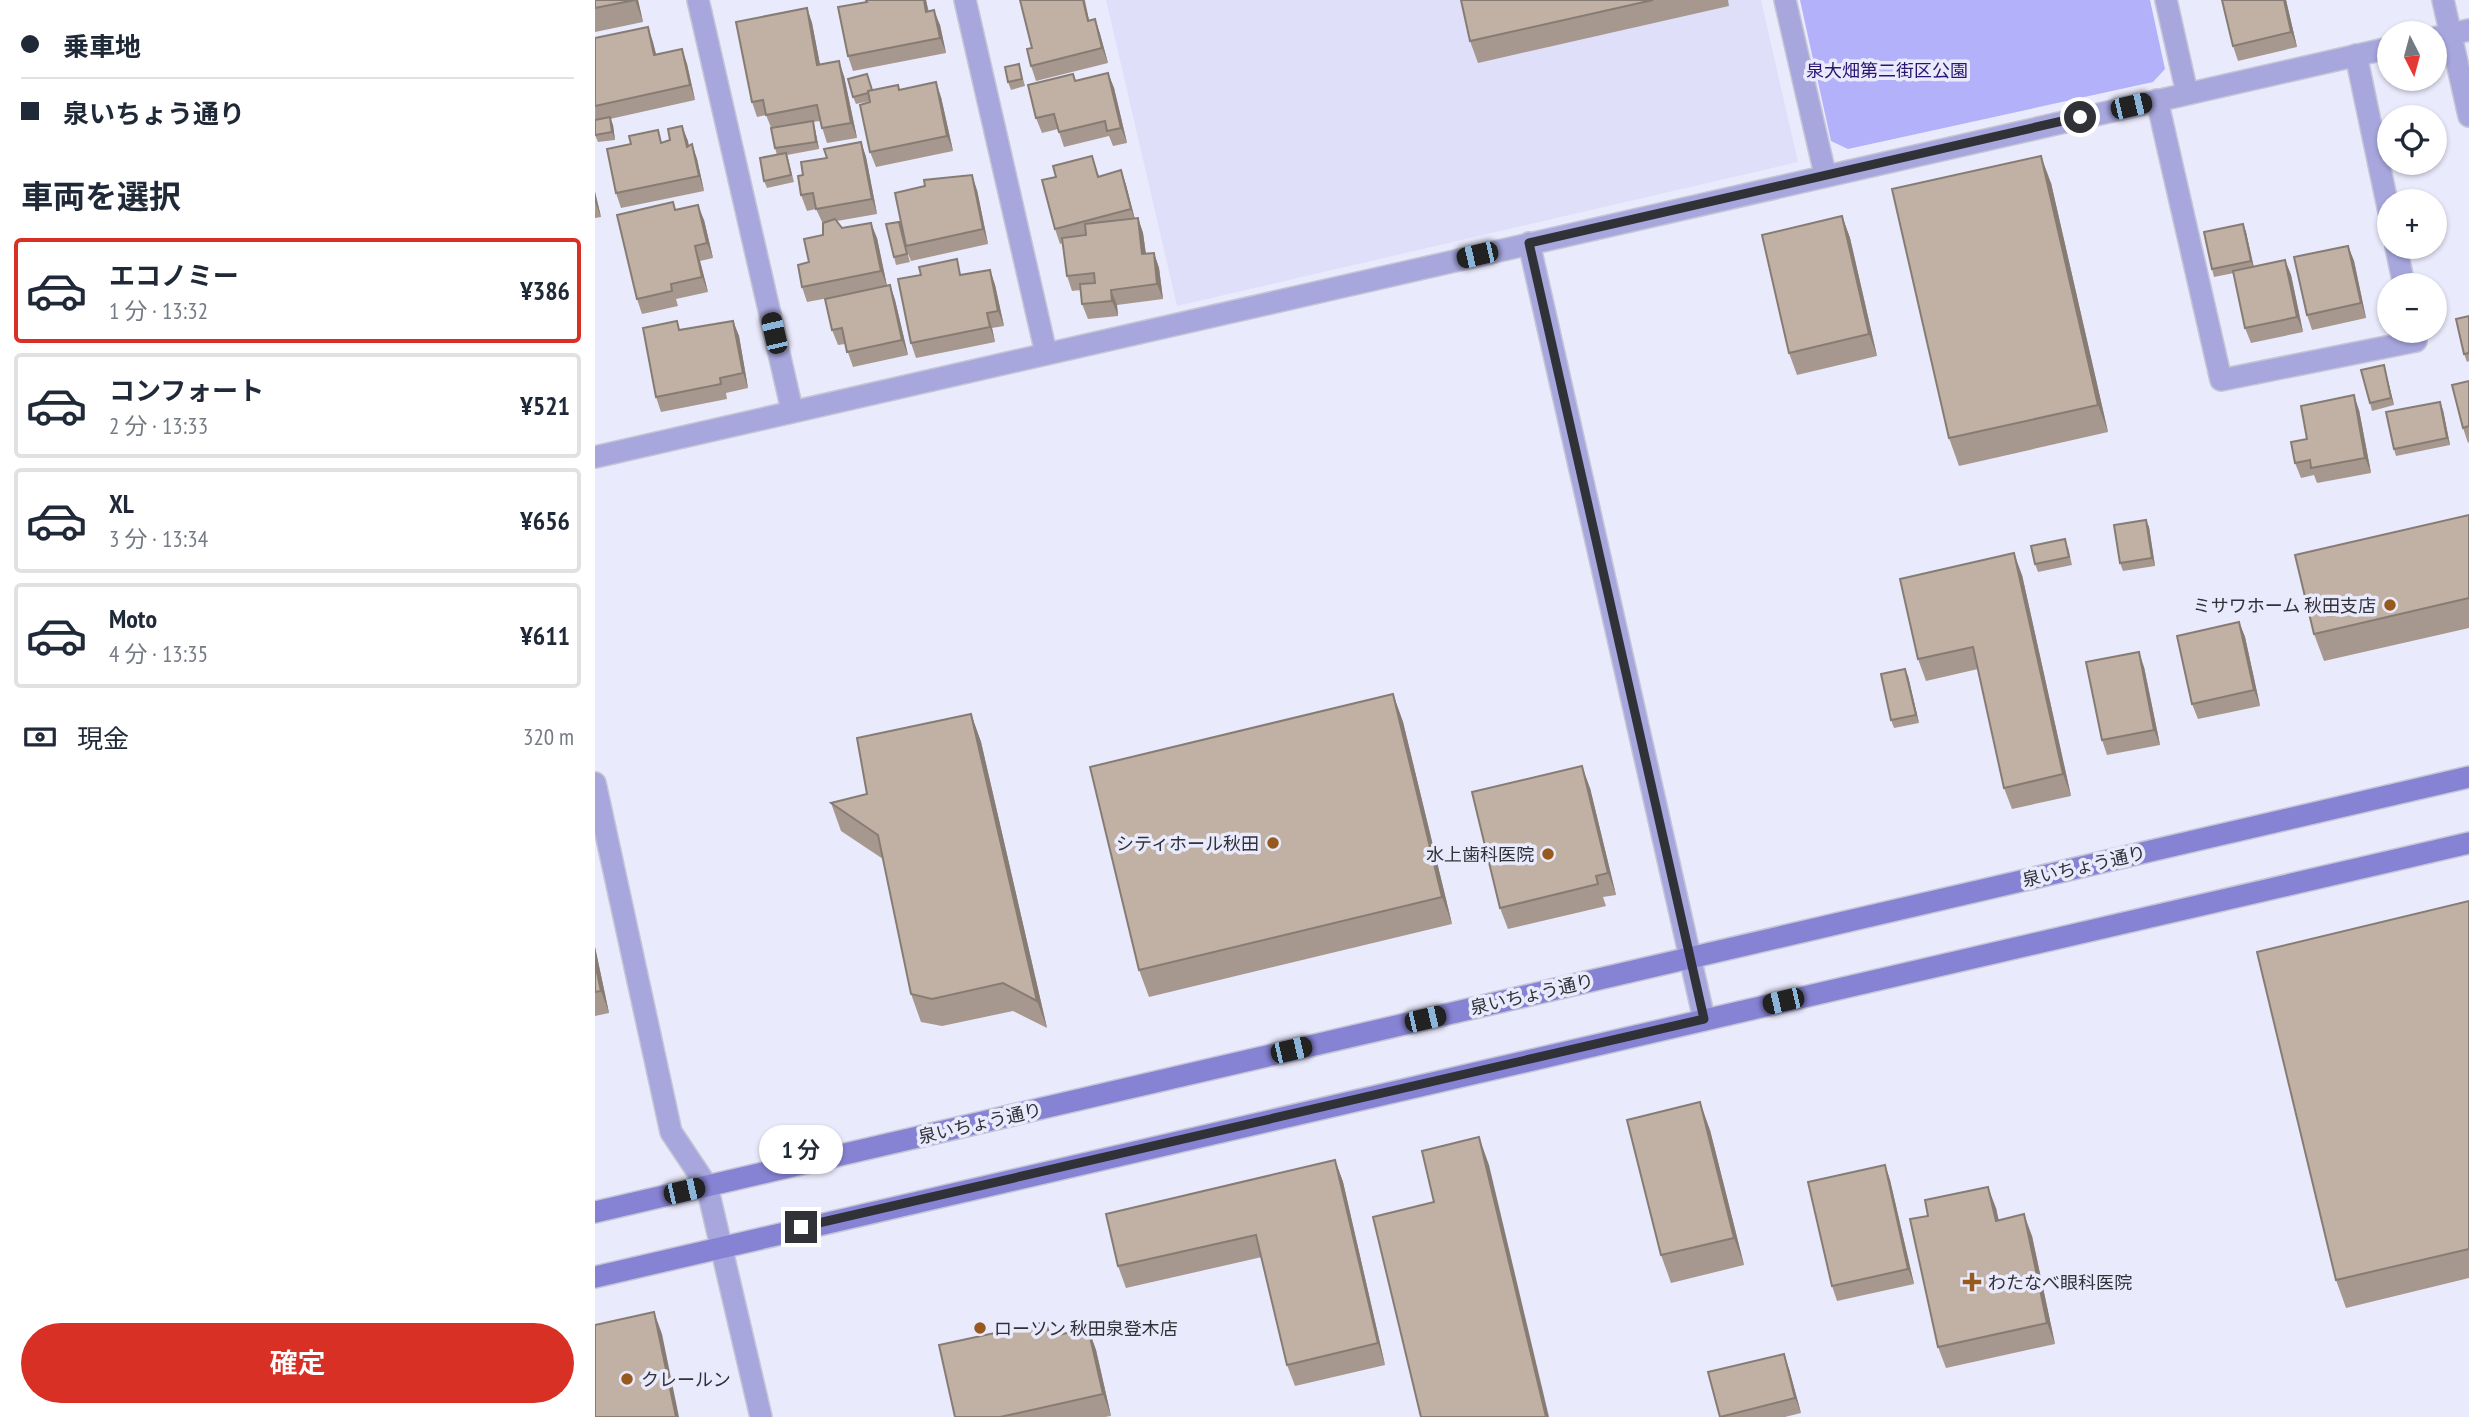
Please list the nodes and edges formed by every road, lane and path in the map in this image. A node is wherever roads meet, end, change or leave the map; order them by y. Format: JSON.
{"nodes":[{"id":1,"x":698,"y":0,"type":"edge"},
{"id":2,"x":965,"y":0,"type":"edge"},
{"id":3,"x":1784,"y":0,"type":"edge"},
{"id":4,"x":2166,"y":0,"type":"edge"},
{"id":5,"x":2443,"y":0,"type":"edge"},
{"id":6,"x":2451,"y":34,"type":"edge"},
{"id":7,"x":2377,"y":50,"type":"edge"},
{"id":8,"x":2355,"y":55,"type":"junction"},
{"id":9,"x":2187,"y":93,"type":"junction"},
{"id":10,"x":2157,"y":100,"type":"junction"},
{"id":11,"x":2469,"y":116,"type":"edge"},
{"id":12,"x":1825,"y":174,"type":"junction"},
{"id":13,"x":2384,"y":189,"type":"edge"},
{"id":14,"x":1529,"y":243,"type":"junction"},
{"id":15,"x":2406,"y":343,"type":"edge"},
{"id":16,"x":1046,"y":352,"type":"junction"},
{"id":17,"x":792,"y":410,"type":"junction"},
{"id":18,"x":595,"y":457,"type":"edge"},
{"id":19,"x":2469,"y":777,"type":"edge"},
{"id":20,"x":595,"y":783,"type":"edge"},
{"id":21,"x":2469,"y":843,"type":"edge"},
{"id":22,"x":1690,"y":957,"type":"junction"},
{"id":23,"x":1704,"y":1019,"type":"junction"},
{"id":24,"x":707,"y":1186,"type":"junction"},
{"id":25,"x":595,"y":1212,"type":"edge"},
{"id":26,"x":722,"y":1246,"type":"junction"},
{"id":27,"x":595,"y":1276,"type":"edge"},
{"id":28,"x":761,"y":1417,"type":"edge"}],
"edges":[{"from":1,"to":17,"type":"street"},
{"from":2,"to":16,"type":"street"},
{"from":3,"to":12,"type":"street"},
{"from":4,"to":9,"type":"street"},
{"from":5,"to":6,"type":"street"},
{"from":6,"to":11,"type":"street"},
{"from":7,"to":8,"type":"street"},
{"from":8,"to":9,"type":"street"},
{"from":8,"to":13,"type":"street"},
{"from":9,"to":10,"type":"street"},
{"from":10,"to":12,"type":"street"},
{"from":10,"to":15,"type":"street"},
{"from":12,"to":14,"type":"street"},
{"from":14,"to":16,"type":"street"},
{"from":14,"to":22,"type":"street"},
{"from":16,"to":17,"type":"street"},
{"from":17,"to":18,"type":"street"},
{"from":19,"to":22,"type":"main road","name":"泉いちょう通り"},
{"from":20,"to":24,"type":"street"},
{"from":21,"to":23,"type":"main road"},
{"from":22,"to":23,"type":"street"},
{"from":22,"to":24,"type":"main road","name":"泉いちょう通り"},
{"from":23,"to":26,"type":"main road"},
{"from":24,"to":25,"type":"main road","name":"泉いちょう通り"},
{"from":24,"to":26,"type":"street"},
{"from":26,"to":27,"type":"main road"},
{"from":26,"to":28,"type":"street"}]}
